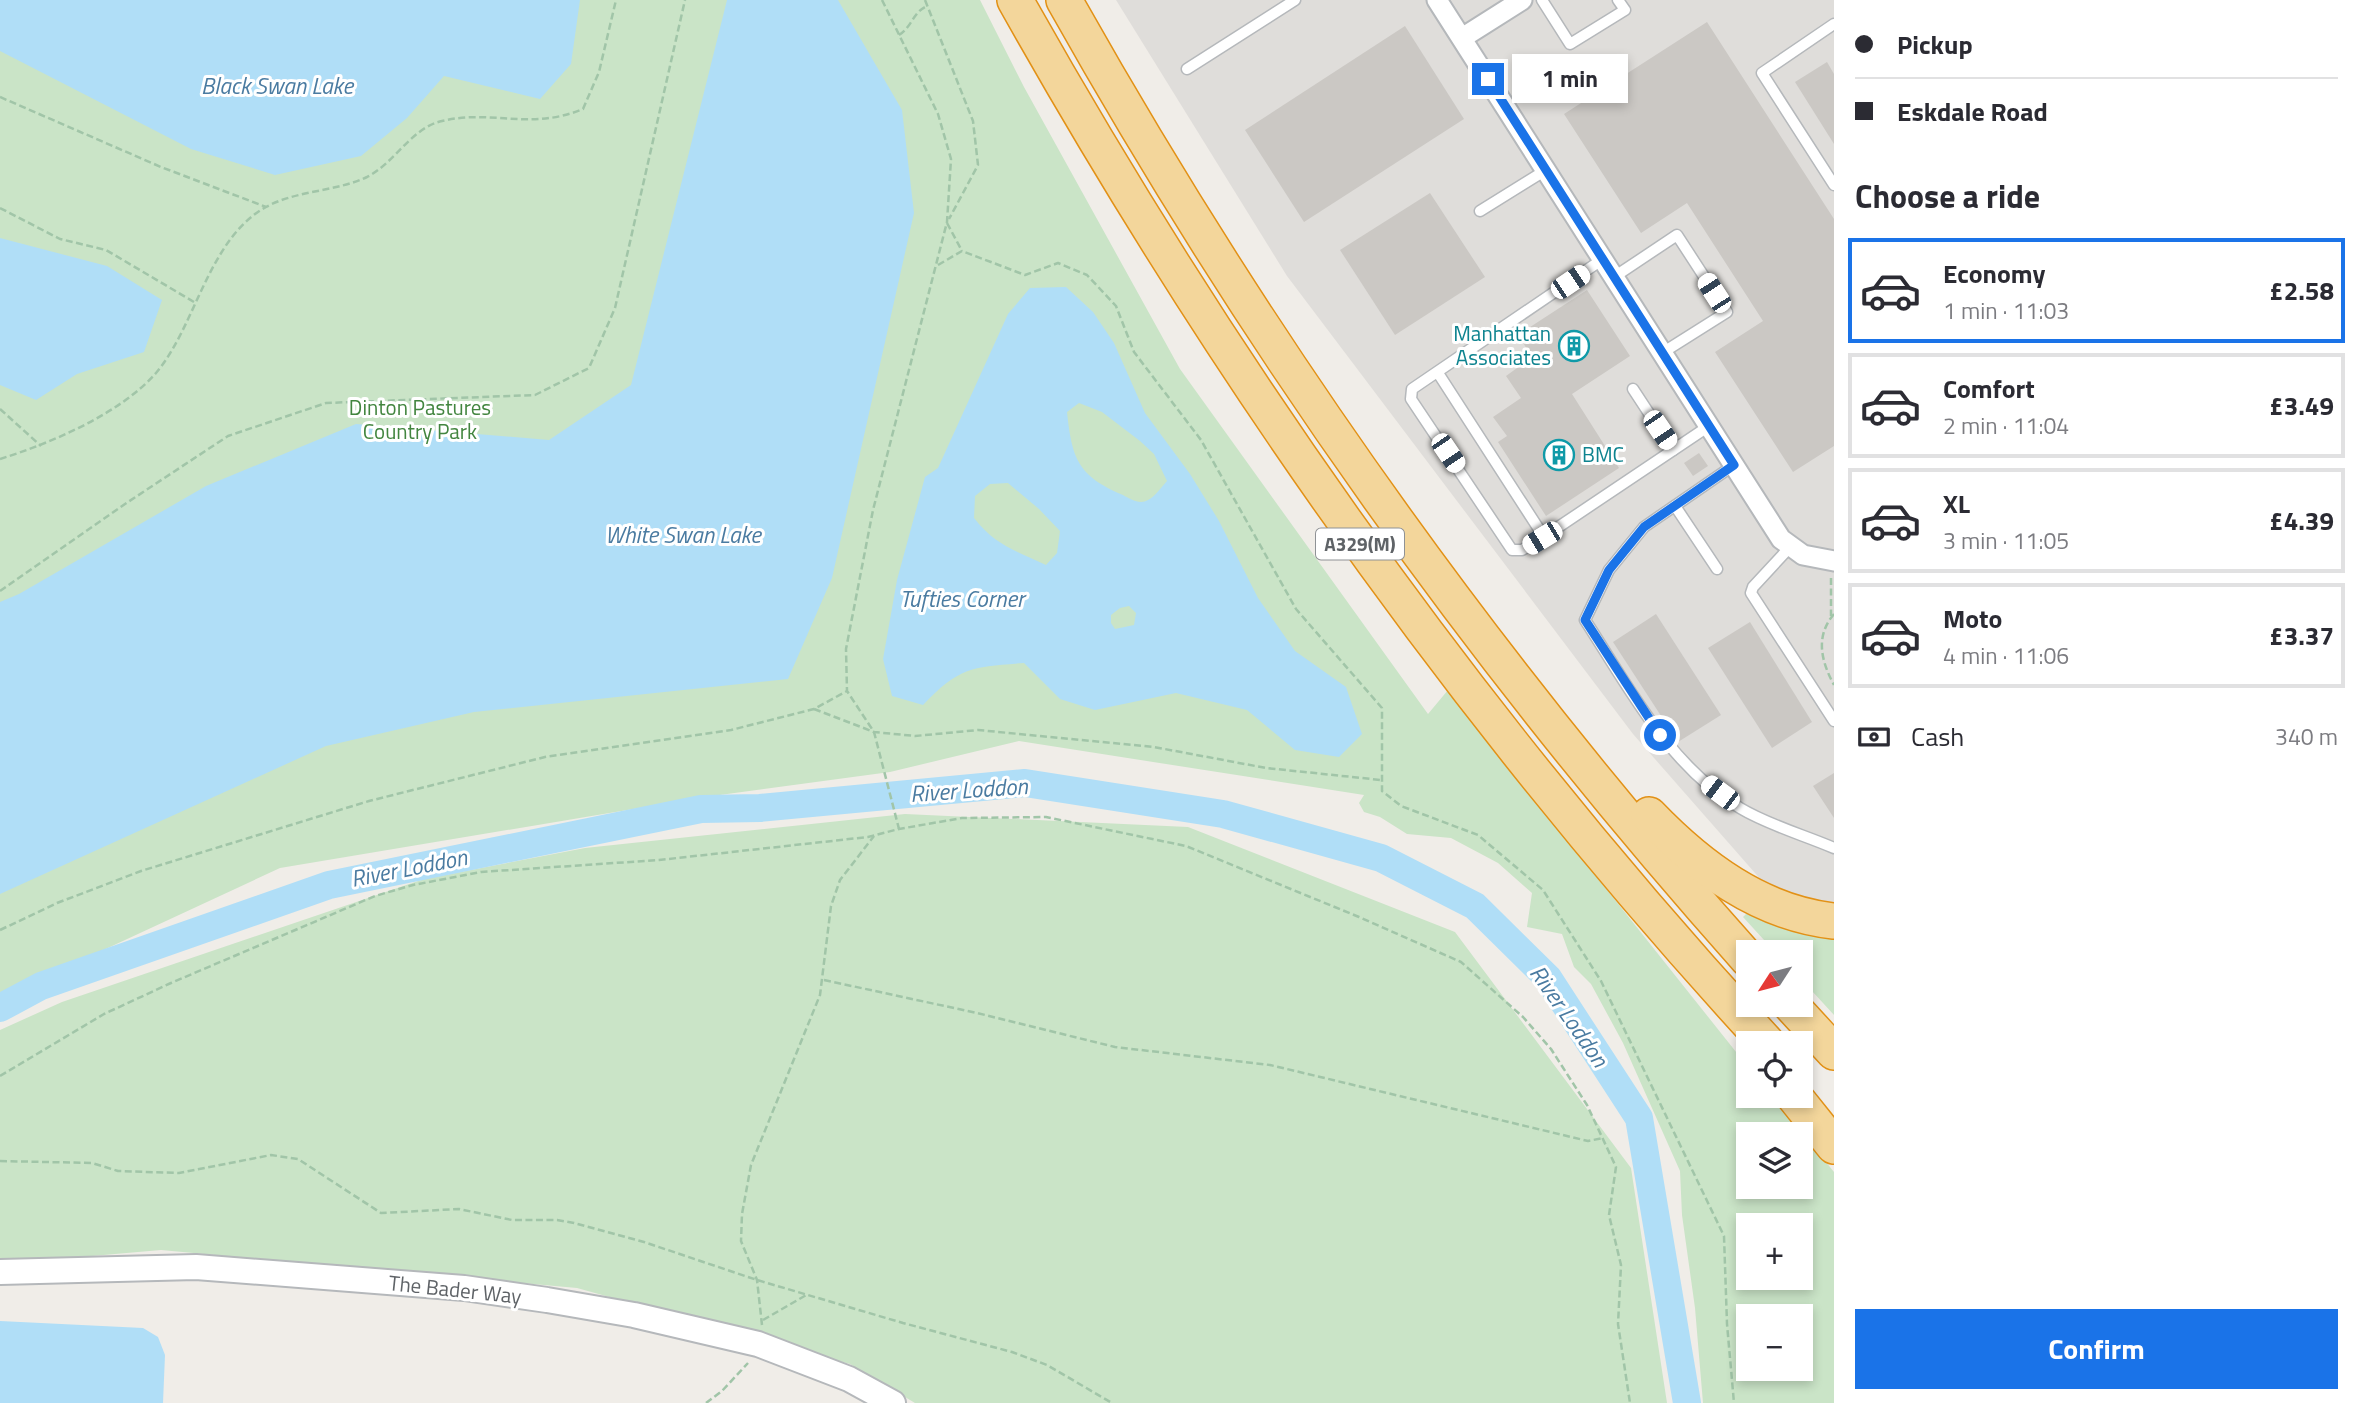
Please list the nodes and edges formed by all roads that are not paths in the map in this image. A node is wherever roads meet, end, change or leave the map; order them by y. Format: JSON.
{"nodes":[{"id":1,"x":1015,"y":0,"type":"edge"},
{"id":2,"x":1064,"y":0,"type":"edge"},
{"id":3,"x":1295,"y":0,"type":"edge"},
{"id":4,"x":1437,"y":0,"type":"edge"},
{"id":5,"x":1522,"y":0,"type":"edge"},
{"id":6,"x":1542,"y":0,"type":"edge"},
{"id":7,"x":1618,"y":0,"type":"edge"},
{"id":8,"x":1834,"y":24,"type":"edge"},
{"id":9,"x":1462,"y":38,"type":"junction"},
{"id":10,"x":1186,"y":69,"type":"dead end"},
{"id":11,"x":1546,"y":170,"type":"junction"},
{"id":12,"x":1834,"y":185,"type":"edge"},
{"id":13,"x":1480,"y":211,"type":"dead end"},
{"id":14,"x":1603,"y":259,"type":"junction"},
{"id":15,"x":1614,"y":276,"type":"junction"},
{"id":16,"x":1662,"y":353,"type":"junction"},
{"id":17,"x":1438,"y":373,"type":"junction"},
{"id":18,"x":1633,"y":389,"type":"dead end"},
{"id":19,"x":1709,"y":426,"type":"junction"},
{"id":20,"x":1673,"y":450,"type":"junction"},
{"id":21,"x":1734,"y":465,"type":"junction"},
{"id":22,"x":1675,"y":506,"type":"junction"},
{"id":23,"x":1544,"y":537,"type":"junction"},
{"id":24,"x":1790,"y":547,"type":"junction"},
{"id":25,"x":1834,"y":561,"type":"edge"},
{"id":26,"x":1717,"y":569,"type":"dead end"},
{"id":27,"x":1449,"y":594,"type":"junction"},
{"id":28,"x":1834,"y":721,"type":"edge"},
{"id":29,"x":1834,"y":848,"type":"edge"},
{"id":30,"x":1834,"y":921,"type":"edge"},
{"id":31,"x":1736,"y":945,"type":"edge"},
{"id":32,"x":1712,"y":982,"type":"junction"},
{"id":33,"x":1802,"y":1017,"type":"edge"},
{"id":34,"x":1747,"y":1031,"type":"edge"},
{"id":35,"x":1757,"y":1031,"type":"edge"},
{"id":36,"x":1834,"y":1052,"type":"edge"},
{"id":37,"x":1813,"y":1091,"type":"edge"},
{"id":38,"x":1804,"y":1108,"type":"edge"},
{"id":39,"x":1834,"y":1114,"type":"edge"},
{"id":40,"x":1834,"y":1146,"type":"edge"},
{"id":41,"x":0,"y":1272,"type":"edge"},
{"id":42,"x":893,"y":1403,"type":"edge"}],
"edges":[{"from":1,"to":32,"type":"highway","number":"A329(M)"},
{"from":2,"to":27,"type":"highway","number":"A329(M)"},
{"from":3,"to":10,"type":"lane"},
{"from":4,"to":9,"type":"street"},
{"from":5,"to":9,"type":"street"},
{"from":6,"to":7,"type":"lane"},
{"from":8,"to":12,"type":"lane"},
{"from":9,"to":11,"type":"street"},
{"from":11,"to":13,"type":"lane"},
{"from":11,"to":14,"type":"street"},
{"from":14,"to":15,"type":"street"},
{"from":14,"to":17,"type":"lane"},
{"from":15,"to":16,"type":"street"},
{"from":15,"to":16,"type":"lane"},
{"from":16,"to":19,"type":"street"},
{"from":17,"to":23,"type":"lane"},
{"from":17,"to":23,"type":"lane"},
{"from":18,"to":20,"type":"lane"},
{"from":19,"to":20,"type":"lane"},
{"from":19,"to":21,"type":"street"},
{"from":20,"to":23,"type":"lane"},
{"from":21,"to":22,"type":"lane"},
{"from":21,"to":24,"type":"street"},
{"from":22,"to":26,"type":"lane"},
{"from":22,"to":29,"type":"lane"},
{"from":24,"to":25,"type":"street"},
{"from":24,"to":28,"type":"lane"},
{"from":27,"to":30,"type":"highway","number":"A329(M)"},
{"from":27,"to":31,"type":"highway","number":"A329(M)"},
{"from":32,"to":34,"type":"highway","number":"A329(M)"},
{"from":32,"to":35,"type":"highway","number":"A329(M)"},
{"from":33,"to":36,"type":"highway"},
{"from":37,"to":39,"type":"highway"},
{"from":38,"to":40,"type":"highway"},
{"from":41,"to":42,"type":"street","name":"The Bader Way"}]}
